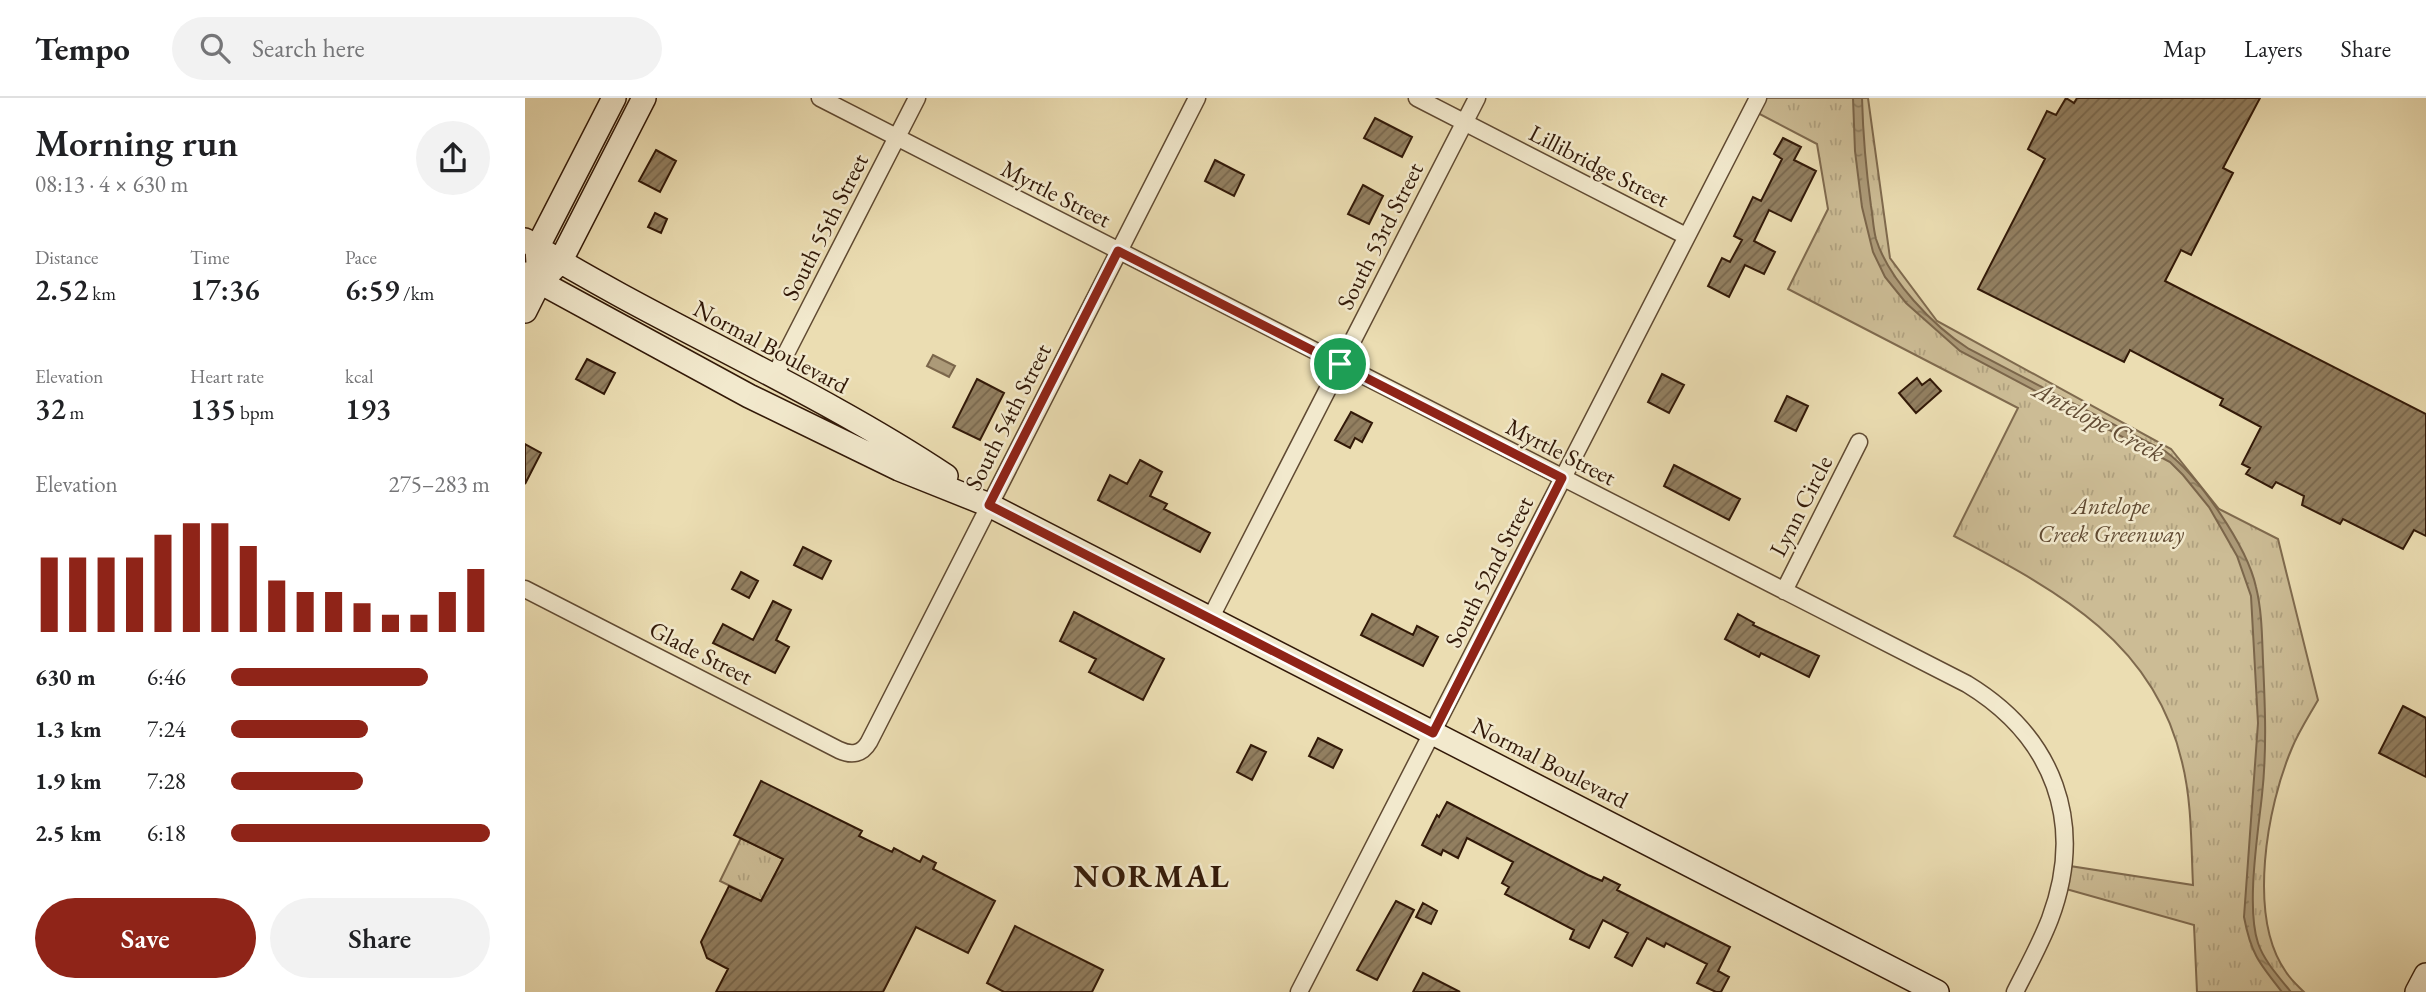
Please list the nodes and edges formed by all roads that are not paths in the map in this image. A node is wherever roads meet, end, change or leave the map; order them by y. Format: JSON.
{"nodes":[{"id":1,"x":614,"y":98,"type":"edge"},
{"id":2,"x":644,"y":98,"type":"edge"},
{"id":3,"x":820,"y":98,"type":"edge"},
{"id":4,"x":918,"y":98,"type":"edge"},
{"id":5,"x":1197,"y":98,"type":"edge"},
{"id":6,"x":1417,"y":98,"type":"edge"},
{"id":7,"x":1476,"y":98,"type":"edge"},
{"id":8,"x":1758,"y":98,"type":"edge"},
{"id":9,"x":1464,"y":122,"type":"junction"},
{"id":10,"x":897,"y":138,"type":"junction"},
{"id":11,"x":1686,"y":236,"type":"junction"},
{"id":12,"x":531,"y":244,"type":"edge"},
{"id":13,"x":1118,"y":251,"type":"junction"},
{"id":14,"x":560,"y":262,"type":"junction"},
{"id":15,"x":532,"y":279,"type":"edge"},
{"id":16,"x":525,"y":311,"type":"edge"},
{"id":17,"x":1340,"y":364,"type":"junction"},
{"id":18,"x":774,"y":377,"type":"junction"},
{"id":19,"x":1859,"y":442,"type":"dead end"},
{"id":20,"x":1562,"y":478,"type":"junction"},
{"id":21,"x":989,"y":505,"type":"junction"},
{"id":22,"x":525,"y":589,"type":"edge"},
{"id":23,"x":1784,"y":591,"type":"junction"},
{"id":24,"x":1210,"y":619,"type":"junction"},
{"id":25,"x":1433,"y":733,"type":"junction"},
{"id":26,"x":857,"y":753,"type":"joint"},
{"id":27,"x":2426,"y":975,"type":"edge"},
{"id":28,"x":1305,"y":990,"type":"edge"},
{"id":29,"x":1937,"y":992,"type":"edge"},
{"id":30,"x":2015,"y":992,"type":"edge"},
{"id":31,"x":2417,"y":992,"type":"edge"}],
"edges":[{"from":1,"to":12,"type":"main road"},
{"from":2,"to":14,"type":"main road"},
{"from":3,"to":10,"type":"street","name":"Myrtle Street"},
{"from":4,"to":10,"type":"street","name":"South 55th Street"},
{"from":5,"to":13,"type":"street","name":"South 54th Street"},
{"from":6,"to":9,"type":"street","name":"Lillibridge Street"},
{"from":7,"to":9,"type":"street","name":"South 53rd Street"},
{"from":8,"to":11,"type":"street","name":"South 52nd Street"},
{"from":9,"to":11,"type":"street","name":"Lillibridge Street"},
{"from":9,"to":17,"type":"street","name":"South 53rd Street"},
{"from":10,"to":13,"type":"street","name":"Myrtle Street"},
{"from":10,"to":18,"type":"street","name":"South 55th Street"},
{"from":11,"to":20,"type":"street","name":"South 52nd Street"},
{"from":12,"to":14,"type":"main road","name":"Normal Boulevard"},
{"from":12,"to":15,"type":"main road"},
{"from":13,"to":17,"type":"street","name":"Myrtle Street"},
{"from":13,"to":21,"type":"street","name":"South 54th Street"},
{"from":14,"to":15,"type":"main road"},
{"from":14,"to":18,"type":"main road","name":"Normal Boulevard"},
{"from":15,"to":16,"type":"main road"},
{"from":15,"to":21,"type":"main road","name":"Normal Boulevard"},
{"from":17,"to":20,"type":"street","name":"Myrtle Street"},
{"from":17,"to":24,"type":"street","name":"South 53rd Street"},
{"from":18,"to":21,"type":"main road","name":"Normal Boulevard"},
{"from":19,"to":23,"type":"street","name":"Lynn Circle"},
{"from":20,"to":23,"type":"street","name":"Myrtle Street"},
{"from":20,"to":25,"type":"street","name":"South 52nd Street"},
{"from":21,"to":24,"type":"main road","name":"Normal Boulevard"},
{"from":21,"to":26,"type":"street","name":"South 54th Street"},
{"from":22,"to":26,"type":"street","name":"Glade Street"},
{"from":23,"to":30,"type":"street","name":"Myrtle Street"},
{"from":24,"to":25,"type":"main road","name":"Normal Boulevard"},
{"from":25,"to":28,"type":"street","name":"South 52nd Street"},
{"from":25,"to":29,"type":"main road","name":"Normal Boulevard"},
{"from":27,"to":31,"type":"main road"}]}
